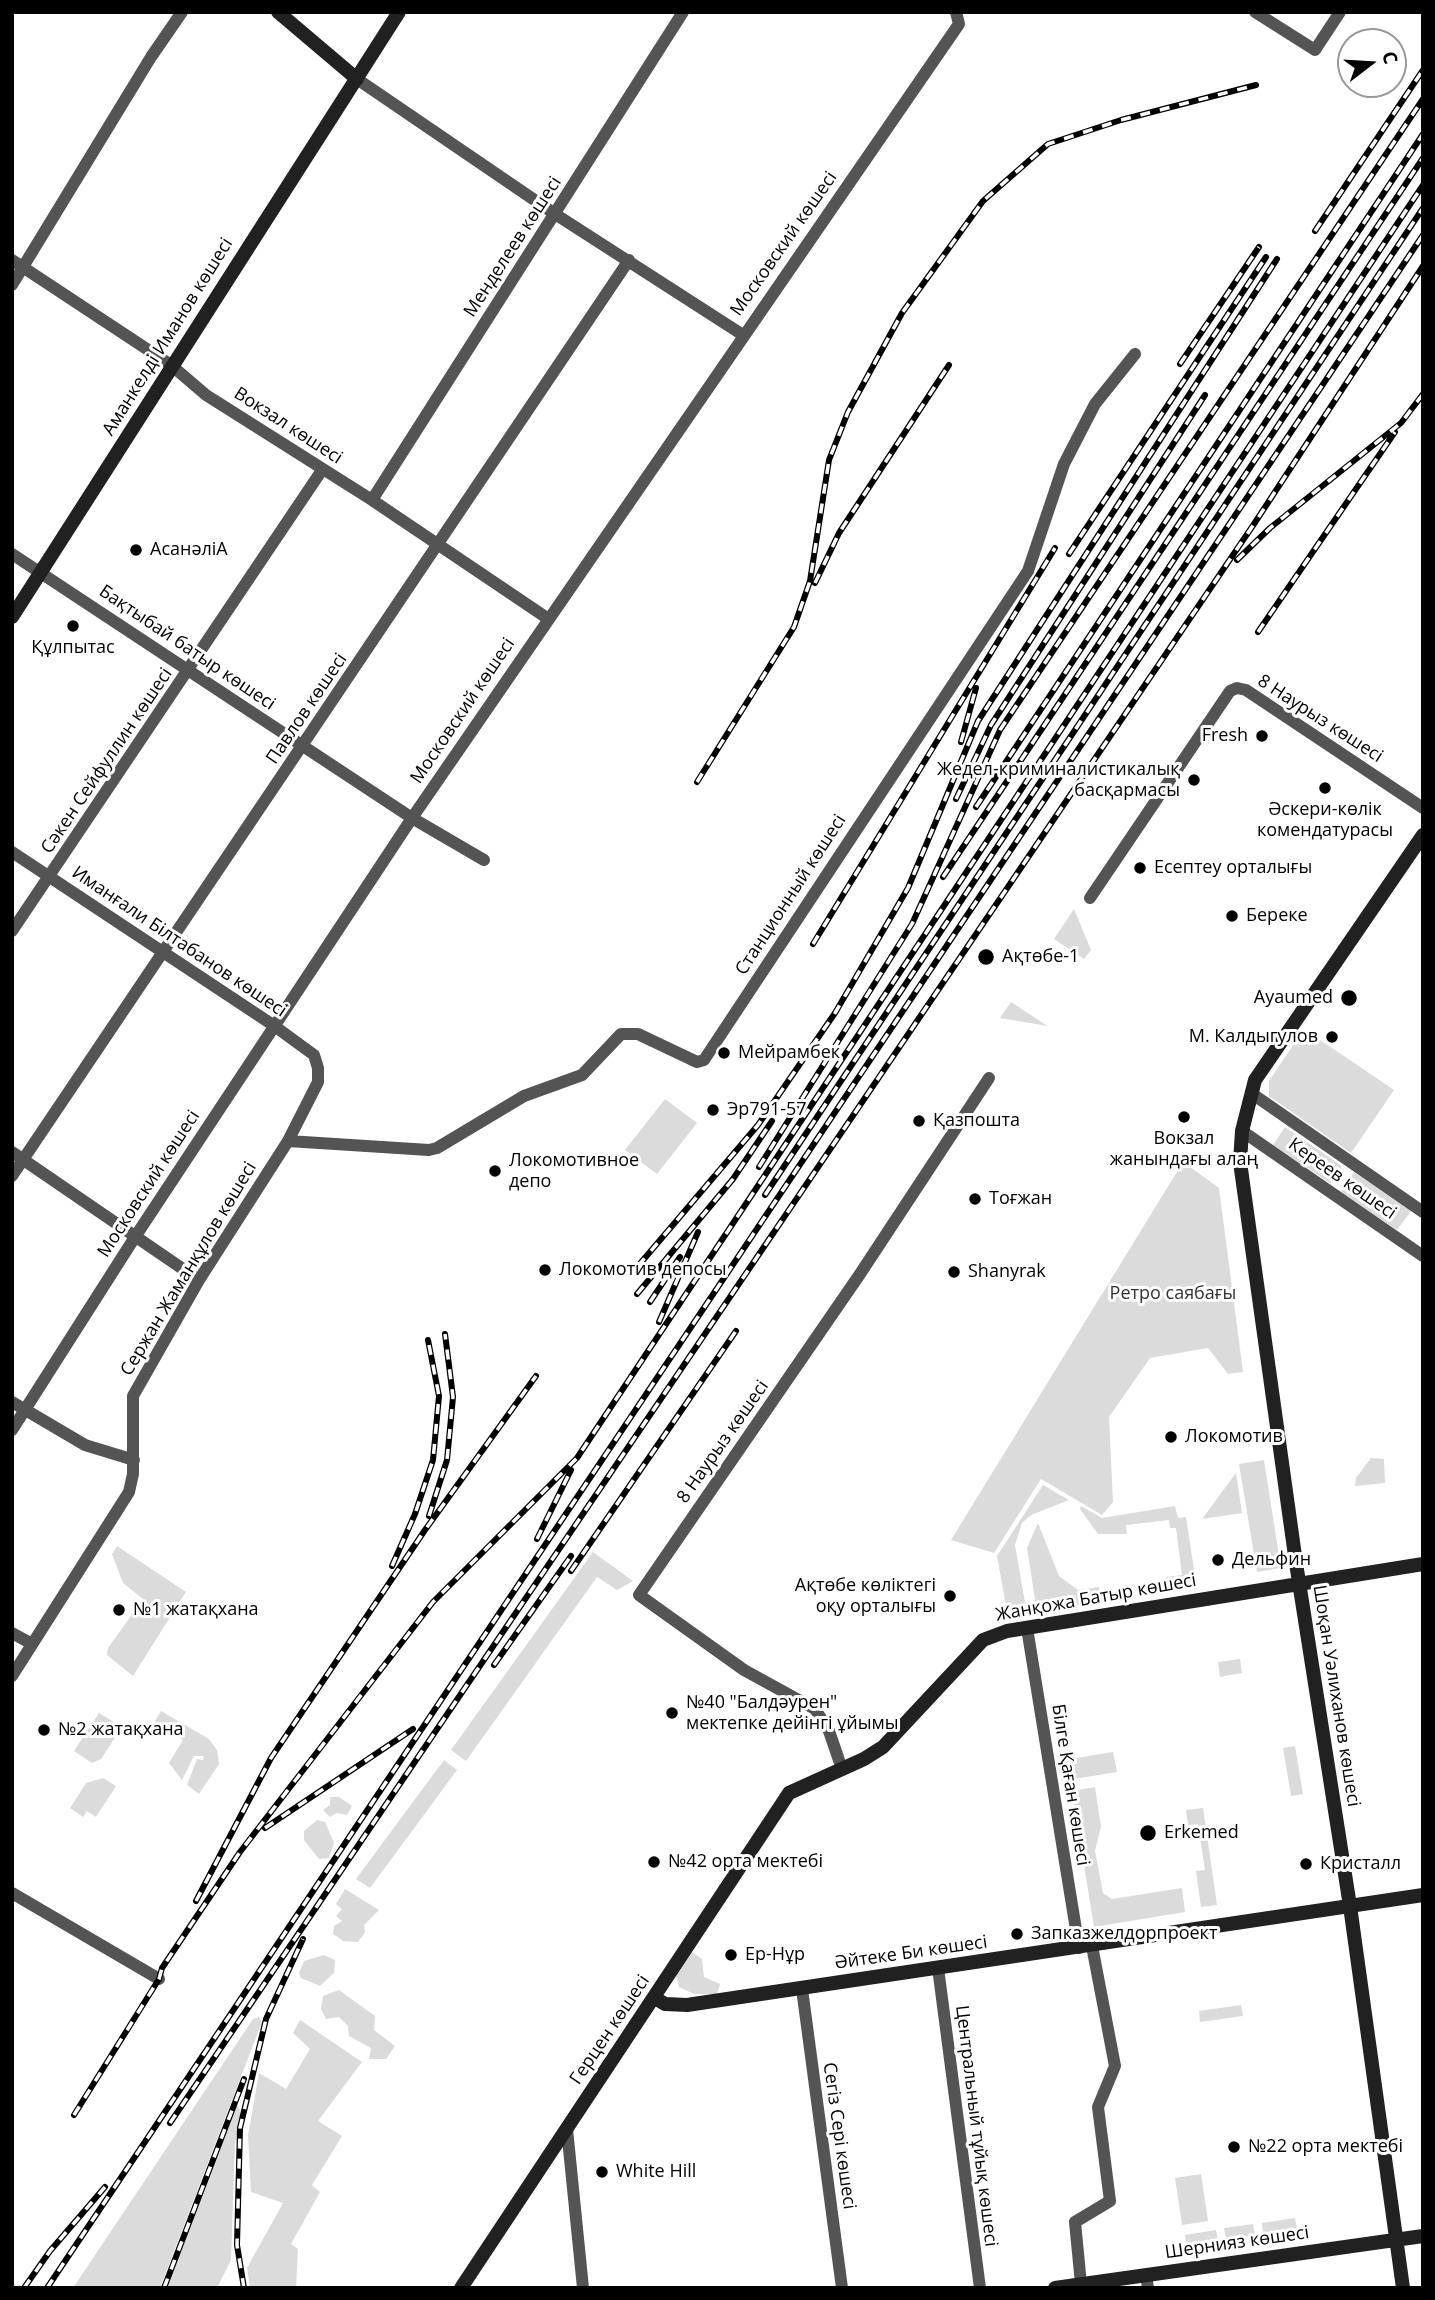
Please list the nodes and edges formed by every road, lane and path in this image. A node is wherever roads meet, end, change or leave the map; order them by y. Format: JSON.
{"nodes":[{"id":1,"x":182,"y":12,"type":"edge"},
{"id":2,"x":278,"y":12,"type":"edge"},
{"id":3,"x":399,"y":12,"type":"edge"},
{"id":4,"x":683,"y":12,"type":"edge"},
{"id":5,"x":1255,"y":12,"type":"edge"},
{"id":6,"x":1340,"y":12,"type":"edge"},
{"id":7,"x":958,"y":18,"type":"edge"},
{"id":8,"x":357,"y":79,"type":"junction"},
{"id":9,"x":555,"y":214,"type":"junction"},
{"id":10,"x":629,"y":260,"type":"junction"},
{"id":11,"x":18,"y":264,"type":"edge"},
{"id":12,"x":12,"y":285,"type":"edge"},
{"id":13,"x":743,"y":335,"type":"junction"},
{"id":14,"x":1135,"y":354,"type":"dead end"},
{"id":15,"x":171,"y":365,"type":"junction"},
{"id":16,"x":322,"y":470,"type":"junction"},
{"id":17,"x":372,"y":500,"type":"junction"},
{"id":18,"x":438,"y":544,"type":"junction"},
{"id":19,"x":12,"y":554,"type":"edge"},
{"id":20,"x":41,"y":572,"type":"junction"},
{"id":21,"x":12,"y":617,"type":"edge"},
{"id":22,"x":547,"y":618,"type":"junction"},
{"id":23,"x":189,"y":670,"type":"junction"},
{"id":24,"x":303,"y":747,"type":"junction"},
{"id":25,"x":1423,"y":808,"type":"edge"},
{"id":26,"x":412,"y":818,"type":"junction"},
{"id":27,"x":1423,"y":835,"type":"edge"},
{"id":28,"x":12,"y":852,"type":"edge"},
{"id":29,"x":484,"y":860,"type":"dead end"},
{"id":30,"x":50,"y":877,"type":"junction"},
{"id":31,"x":1090,"y":898,"type":"dead end"},
{"id":32,"x":12,"y":931,"type":"edge"},
{"id":33,"x":165,"y":953,"type":"junction"},
{"id":34,"x":273,"y":1024,"type":"junction"},
{"id":35,"x":318,"y":1068,"type":"joint"},
{"id":36,"x":989,"y":1078,"type":"dead end"},
{"id":37,"x":1251,"y":1093,"type":"junction"},
{"id":38,"x":1241,"y":1131,"type":"junction"},
{"id":39,"x":288,"y":1141,"type":"junction"},
{"id":40,"x":18,"y":1156,"type":"edge"},
{"id":41,"x":12,"y":1176,"type":"edge"},
{"id":42,"x":1423,"y":1212,"type":"edge"},
{"id":43,"x":135,"y":1237,"type":"junction"},
{"id":44,"x":1423,"y":1255,"type":"edge"},
{"id":45,"x":199,"y":1280,"type":"junction"},
{"id":46,"x":12,"y":1402,"type":"edge"},
{"id":47,"x":25,"y":1410,"type":"junction"},
{"id":48,"x":12,"y":1430,"type":"edge"},
{"id":49,"x":134,"y":1460,"type":"junction"},
{"id":50,"x":1423,"y":1564,"type":"edge"},
{"id":51,"x":1299,"y":1583,"type":"junction"},
{"id":52,"x":1027,"y":1628,"type":"junction"},
{"id":53,"x":12,"y":1633,"type":"edge"},
{"id":54,"x":32,"y":1644,"type":"junction"},
{"id":55,"x":12,"y":1676,"type":"edge"},
{"id":56,"x":842,"y":1769,"type":"junction"},
{"id":57,"x":789,"y":1793,"type":"joint"},
{"id":58,"x":12,"y":1893,"type":"edge"},
{"id":59,"x":1423,"y":1895,"type":"edge"},
{"id":60,"x":1350,"y":1906,"type":"junction"},
{"id":61,"x":1085,"y":1947,"type":"junction"},
{"id":62,"x":938,"y":1968,"type":"junction"},
{"id":63,"x":159,"y":1979,"type":"dead end"},
{"id":64,"x":802,"y":1989,"type":"junction"},
{"id":65,"x":655,"y":1998,"type":"junction"},
{"id":66,"x":567,"y":2129,"type":"junction"},
{"id":67,"x":1423,"y":2236,"type":"edge"},
{"id":68,"x":1396,"y":2240,"type":"junction"},
{"id":69,"x":1147,"y":2281,"type":"edge"},
{"id":70,"x":1081,"y":2284,"type":"junction"},
{"id":71,"x":461,"y":2288,"type":"edge"},
{"id":72,"x":583,"y":2288,"type":"edge"},
{"id":73,"x":842,"y":2288,"type":"edge"},
{"id":74,"x":980,"y":2288,"type":"edge"},
{"id":75,"x":1055,"y":2288,"type":"edge"},
{"id":76,"x":1403,"y":2288,"type":"edge"}],
"edges":[{"from":1,"to":11,"type":"street"},
{"from":2,"to":8,"type":"street"},
{"from":3,"to":8,"type":"street","name":"Аманкелді Иманов көшесі"},
{"from":4,"to":9,"type":"street","name":"Менделеев көшесі"},
{"from":5,"to":6,"type":"street"},
{"from":7,"to":13,"type":"street","name":"Московский көшесі"},
{"from":8,"to":9,"type":"street"},
{"from":8,"to":15,"type":"street","name":"Аманкелді Иманов көшесі"},
{"from":9,"to":10,"type":"street"},
{"from":9,"to":17,"type":"street","name":"Менделеев көшесі"},
{"from":10,"to":13,"type":"street"},
{"from":10,"to":18,"type":"street","name":"Павлов көшесі"},
{"from":11,"to":12,"type":"street"},
{"from":11,"to":15,"type":"street","name":"Вокзал көшесі"},
{"from":13,"to":22,"type":"street","name":"Московский көшесі"},
{"from":14,"to":39,"type":"street","name":"Станционный көшесі"},
{"from":15,"to":16,"type":"street","name":"Вокзал көшесі"},
{"from":15,"to":20,"type":"street","name":"Аманкелді Иманов көшесі"},
{"from":16,"to":17,"type":"street","name":"Вокзал көшесі"},
{"from":16,"to":23,"type":"street","name":"Сәкен Сейфуллин көшесі"},
{"from":17,"to":18,"type":"street","name":"Вокзал көшесі"},
{"from":18,"to":22,"type":"street","name":"Вокзал көшесі"},
{"from":18,"to":24,"type":"street","name":"Павлов көшесі"},
{"from":19,"to":20,"type":"street","name":"Бақтыбай батыр көшесі"},
{"from":20,"to":21,"type":"street","name":"Аманкелді Иманов көшесі"},
{"from":20,"to":23,"type":"street","name":"Бақтыбай батыр көшесі"},
{"from":22,"to":26,"type":"street","name":"Московский көшесі"},
{"from":23,"to":24,"type":"street","name":"Бақтыбай батыр көшесі"},
{"from":23,"to":30,"type":"street","name":"Сәкен Сейфуллин көшесі"},
{"from":24,"to":26,"type":"street","name":"Бақтыбай батыр көшесі"},
{"from":24,"to":33,"type":"street","name":"Павлов көшесі"},
{"from":25,"to":31,"type":"street","name":"8 Наурыз көшесі"},
{"from":26,"to":29,"type":"street","name":"Бақтыбай батыр көшесі"},
{"from":26,"to":34,"type":"street","name":"Московский көшесі"},
{"from":27,"to":37,"type":"street","name":"Шоқан Уәлиханов көшесі"},
{"from":28,"to":30,"type":"street","name":"Иманғали Білтабанов көшесі"},
{"from":30,"to":32,"type":"street","name":"Сәкен Сейфуллин көшесі"},
{"from":30,"to":33,"type":"street","name":"Иманғали Білтабанов көшесі"},
{"from":33,"to":34,"type":"street","name":"Иманғали Білтабанов көшесі"},
{"from":33,"to":40,"type":"street","name":"Павлов көшесі"},
{"from":34,"to":35,"type":"street","name":"Иманғали Білтабанов көшесі"},
{"from":34,"to":43,"type":"street","name":"Московский көшесі"},
{"from":35,"to":39,"type":"street","name":"Сержан Жаманқұлов көшесі"},
{"from":36,"to":56,"type":"street","name":"8 Наурыз көшесі"},
{"from":37,"to":38,"type":"street","name":"Шоқан Уәлиханов көшесі"},
{"from":37,"to":42,"type":"street","name":"Кереев көшесі"},
{"from":38,"to":44,"type":"street","name":"Кереев көшесі"},
{"from":38,"to":51,"type":"street","name":"Шоқан Уәлиханов көшесі"},
{"from":39,"to":45,"type":"street","name":"Сержан Жаманқұлов көшесі"},
{"from":40,"to":41,"type":"street","name":"Павлов көшесі"},
{"from":40,"to":43,"type":"street"},
{"from":43,"to":45,"type":"street"},
{"from":43,"to":47,"type":"street","name":"Московский көшесі"},
{"from":45,"to":49,"type":"street","name":"Сержан Жаманқұлов көшесі"},
{"from":46,"to":47,"type":"street"},
{"from":47,"to":48,"type":"street","name":"Московский көшесі"},
{"from":47,"to":49,"type":"street"},
{"from":49,"to":54,"type":"street","name":"Сержан Жаманқұлов көшесі"},
{"from":50,"to":51,"type":"street","name":"Жанқожа Батыр көшесі"},
{"from":51,"to":52,"type":"street","name":"Жанқожа Батыр көшесі"},
{"from":51,"to":60,"type":"street","name":"Шоқан Уәлиханов көшесі"},
{"from":52,"to":56,"type":"street","name":"Жанқожа Батыр көшесі"},
{"from":52,"to":61,"type":"street","name":"Білге Қаған көшесі"},
{"from":53,"to":54,"type":"street"},
{"from":54,"to":55,"type":"street","name":"Сержан Жаманқұлов көшесі"},
{"from":56,"to":57,"type":"street","name":"Жанқожа Батыр көшесі"},
{"from":57,"to":65,"type":"street","name":"Герцен көшесі"},
{"from":58,"to":63,"type":"street"},
{"from":59,"to":60,"type":"street","name":"Әйтеке Би көшесі"},
{"from":60,"to":61,"type":"street","name":"Әйтеке Би көшесі"},
{"from":60,"to":68,"type":"street","name":"Шоқан Уәлиханов көшесі"},
{"from":61,"to":62,"type":"street","name":"Әйтеке Би көшесі"},
{"from":61,"to":70,"type":"street","name":"Білге Қаған көшесі"},
{"from":62,"to":64,"type":"street","name":"Әйтеке Би көшесі"},
{"from":62,"to":74,"type":"street","name":"Центральный тұйық көшесі"},
{"from":64,"to":65,"type":"street","name":"Әйтеке Би көшесі"},
{"from":64,"to":73,"type":"street","name":"Сегіз Сері көшесі"},
{"from":65,"to":66,"type":"street","name":"Герцен көшесі"},
{"from":66,"to":71,"type":"street","name":"Герцен көшесі"},
{"from":66,"to":72,"type":"street"},
{"from":67,"to":68,"type":"street","name":"Шернияз көшесі"},
{"from":68,"to":69,"type":"street","name":"Шернияз көшесі"},
{"from":68,"to":76,"type":"street","name":"Шоқан Уәлиханов көшесі"},
{"from":69,"to":70,"type":"street","name":"Шернияз көшесі"},
{"from":70,"to":75,"type":"street","name":"Шернияз көшесі"}]}
